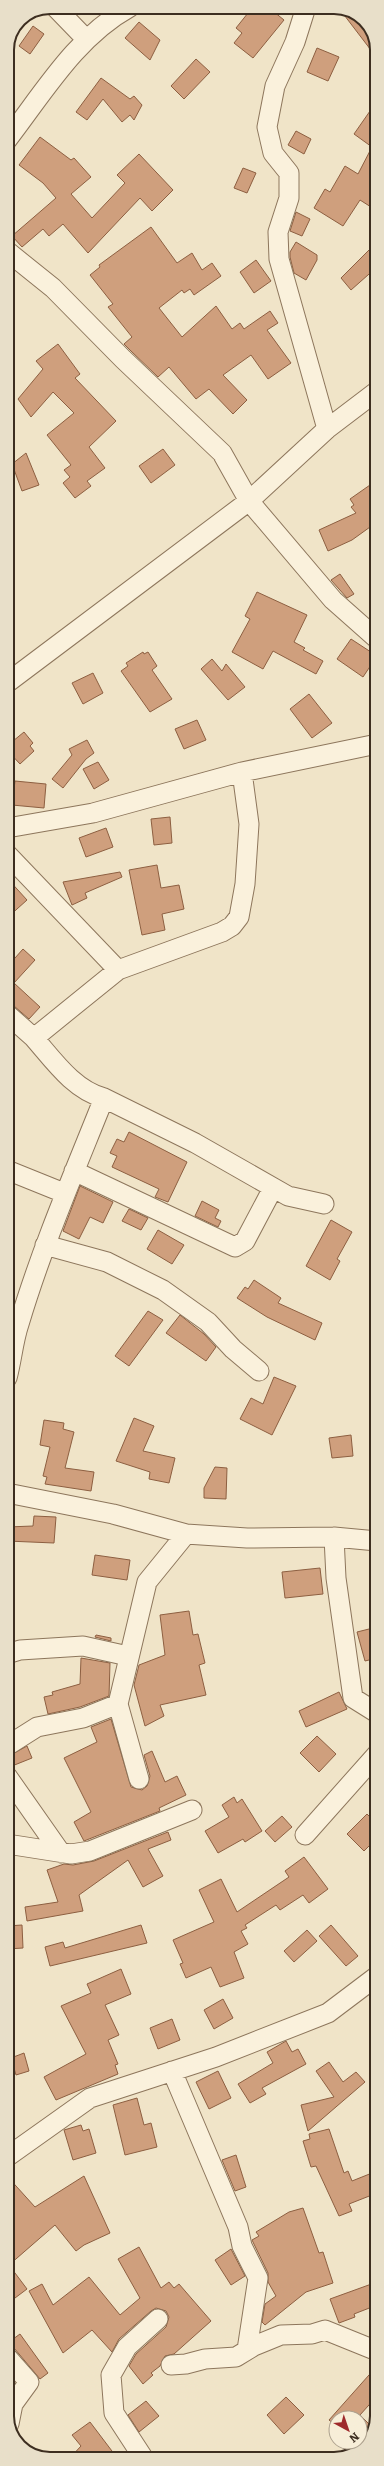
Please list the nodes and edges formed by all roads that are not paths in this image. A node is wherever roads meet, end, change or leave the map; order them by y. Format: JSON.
{"nodes":[{"id":1,"x":62,"y":14,"type":"edge"},
{"id":2,"x":117,"y":14,"type":"edge"},
{"id":3,"x":304,"y":14,"type":"edge"},
{"id":4,"x":86,"y":39,"type":"junction"},
{"id":5,"x":14,"y":131,"type":"edge"},
{"id":6,"x":14,"y":257,"type":"edge"},
{"id":7,"x":370,"y":396,"type":"edge"},
{"id":8,"x":327,"y":429,"type":"junction"},
{"id":9,"x":248,"y":501,"type":"junction"},
{"id":10,"x":370,"y":633,"type":"edge"},
{"id":11,"x":14,"y":678,"type":"edge"},
{"id":12,"x":370,"y":745,"type":"edge"},
{"id":13,"x":242,"y":772,"type":"junction"},
{"id":14,"x":14,"y":827,"type":"edge"},
{"id":15,"x":14,"y":861,"type":"edge"},
{"id":16,"x":118,"y":970,"type":"junction"},
{"id":17,"x":14,"y":1020,"type":"edge"},
{"id":18,"x":34,"y":1038,"type":"junction"},
{"id":19,"x":104,"y":1098,"type":"junction"},
{"id":20,"x":74,"y":1171,"type":"junction"},
{"id":21,"x":14,"y":1173,"type":"edge"},
{"id":22,"x":273,"y":1188,"type":"junction"},
{"id":23,"x":64,"y":1193,"type":"junction"},
{"id":24,"x":324,"y":1204,"type":"dead end"},
{"id":25,"x":45,"y":1245,"type":"junction"},
{"id":26,"x":14,"y":1345,"type":"edge"},
{"id":27,"x":259,"y":1371,"type":"dead end"},
{"id":28,"x":14,"y":1494,"type":"edge"},
{"id":29,"x":186,"y":1534,"type":"junction"},
{"id":30,"x":334,"y":1537,"type":"junction"},
{"id":31,"x":370,"y":1540,"type":"edge"},
{"id":32,"x":14,"y":1652,"type":"edge"},
{"id":33,"x":128,"y":1656,"type":"junction"},
{"id":34,"x":118,"y":1704,"type":"junction"},
{"id":35,"x":370,"y":1708,"type":"edge"},
{"id":36,"x":14,"y":1742,"type":"edge"},
{"id":37,"x":370,"y":1762,"type":"edge"},
{"id":38,"x":139,"y":1779,"type":"dead end"},
{"id":39,"x":14,"y":1786,"type":"edge"},
{"id":40,"x":192,"y":1810,"type":"dead end"},
{"id":41,"x":305,"y":1835,"type":"dead end"},
{"id":42,"x":14,"y":1845,"type":"edge"},
{"id":43,"x":61,"y":1853,"type":"junction"},
{"id":44,"x":370,"y":1981,"type":"edge"},
{"id":45,"x":172,"y":2071,"type":"junction"},
{"id":46,"x":14,"y":2152,"type":"edge"},
{"id":47,"x":158,"y":2319,"type":"dead end"},
{"id":48,"x":370,"y":2348,"type":"edge"},
{"id":49,"x":247,"y":2350,"type":"junction"},
{"id":50,"x":14,"y":2365,"type":"edge"},
{"id":51,"x":171,"y":2365,"type":"dead end"},
{"id":52,"x":14,"y":2403,"type":"edge"},
{"id":53,"x":139,"y":2452,"type":"edge"}],
"edges":[{"from":1,"to":4,"type":"street"},
{"from":2,"to":4,"type":"street"},
{"from":3,"to":8,"type":"street"},
{"from":4,"to":5,"type":"street"},
{"from":6,"to":9,"type":"street"},
{"from":7,"to":8,"type":"street"},
{"from":8,"to":9,"type":"street"},
{"from":9,"to":10,"type":"street"},
{"from":9,"to":11,"type":"street"},
{"from":12,"to":13,"type":"street"},
{"from":13,"to":14,"type":"street"},
{"from":13,"to":16,"type":"street"},
{"from":15,"to":16,"type":"street"},
{"from":16,"to":18,"type":"street"},
{"from":17,"to":18,"type":"street"},
{"from":18,"to":19,"type":"street"},
{"from":19,"to":20,"type":"street"},
{"from":19,"to":22,"type":"street"},
{"from":20,"to":22,"type":"street"},
{"from":20,"to":23,"type":"street"},
{"from":21,"to":23,"type":"street"},
{"from":22,"to":24,"type":"street"},
{"from":23,"to":25,"type":"street"},
{"from":25,"to":26,"type":"street"},
{"from":25,"to":27,"type":"street"},
{"from":28,"to":29,"type":"street"},
{"from":29,"to":30,"type":"street"},
{"from":29,"to":33,"type":"street"},
{"from":30,"to":31,"type":"street"},
{"from":30,"to":35,"type":"street"},
{"from":32,"to":33,"type":"street"},
{"from":33,"to":34,"type":"street"},
{"from":34,"to":36,"type":"street"},
{"from":34,"to":38,"type":"street"},
{"from":37,"to":41,"type":"street"},
{"from":39,"to":43,"type":"street"},
{"from":40,"to":43,"type":"street"},
{"from":42,"to":43,"type":"street"},
{"from":44,"to":45,"type":"street"},
{"from":45,"to":46,"type":"street"},
{"from":45,"to":49,"type":"street"},
{"from":47,"to":53,"type":"street"},
{"from":48,"to":49,"type":"street"},
{"from":49,"to":51,"type":"street"},
{"from":50,"to":52,"type":"street"}]}
